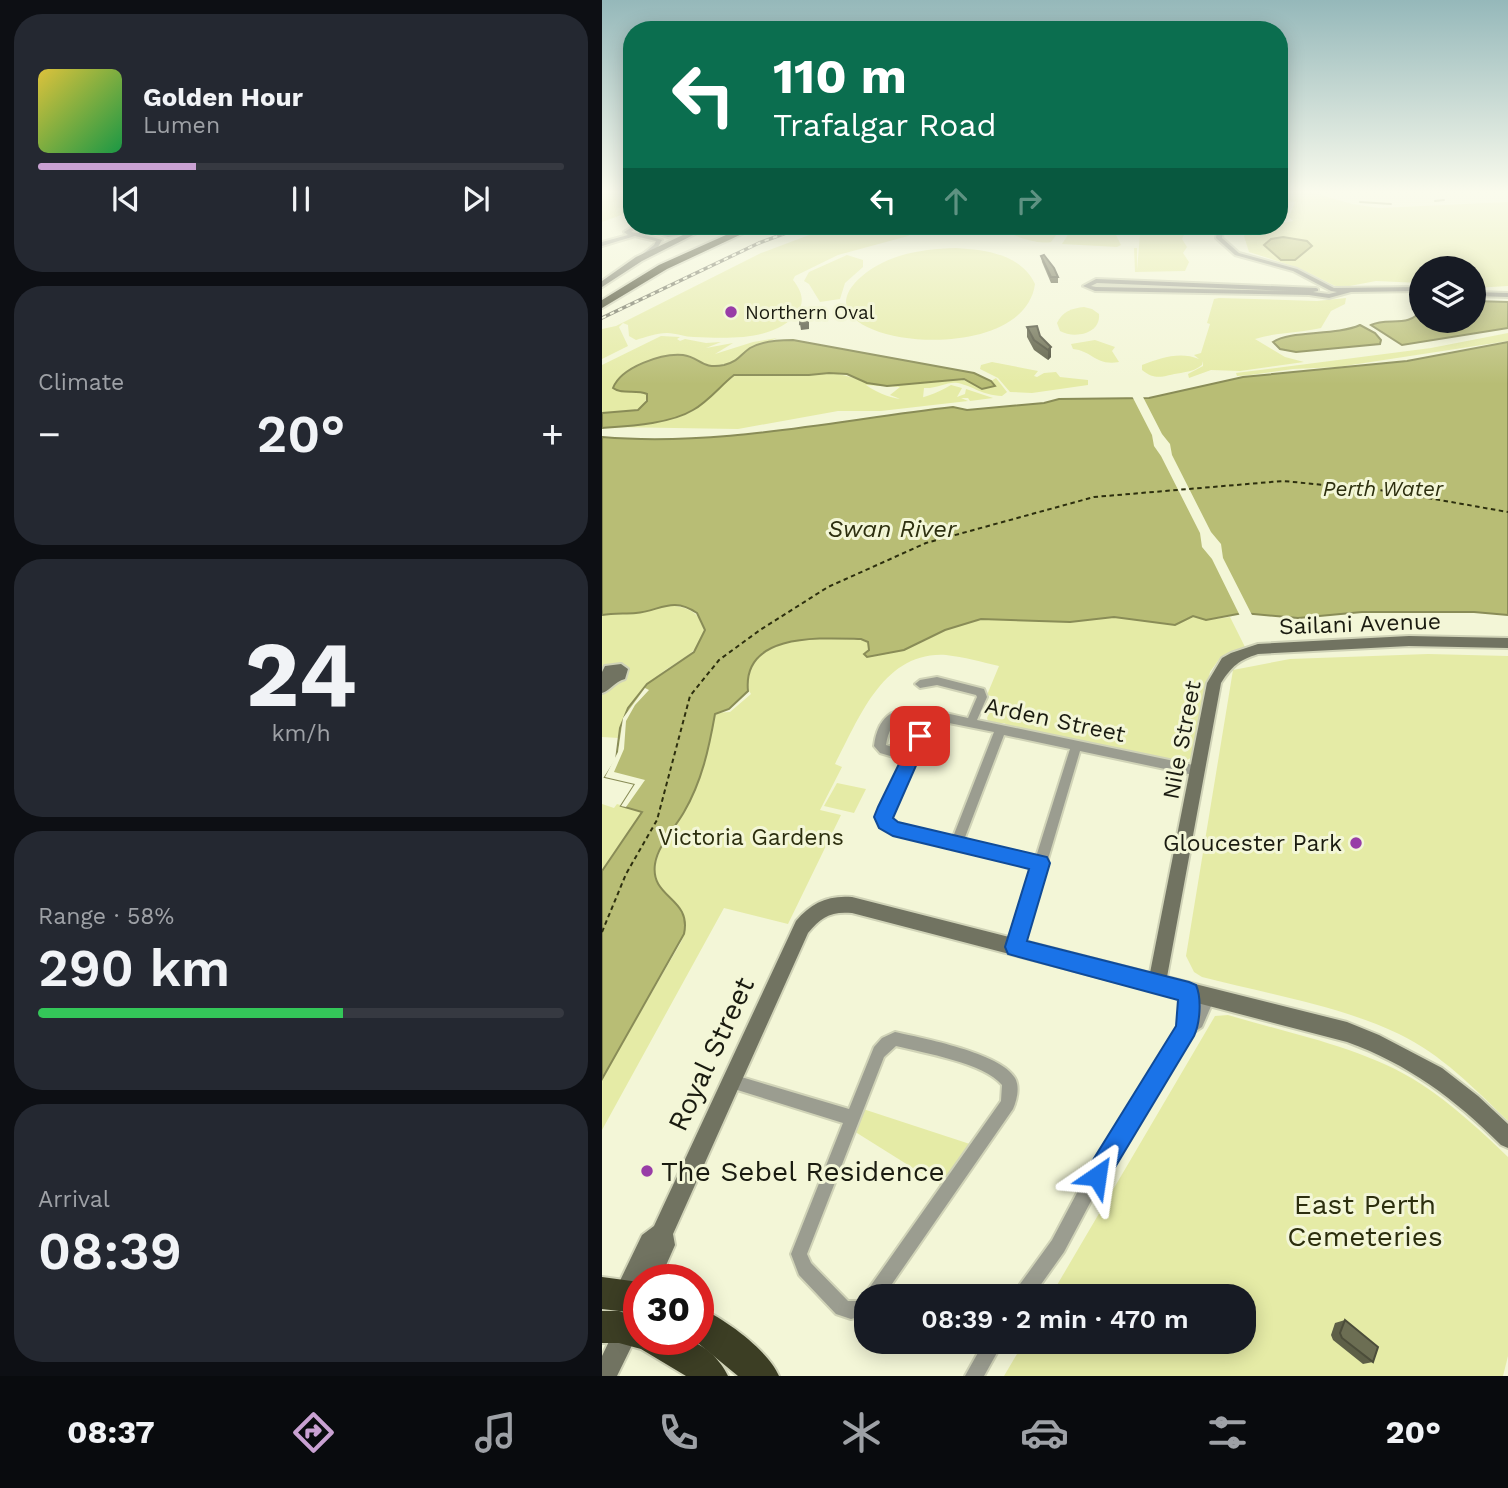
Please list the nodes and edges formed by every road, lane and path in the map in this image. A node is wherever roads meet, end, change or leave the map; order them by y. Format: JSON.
{"nodes":[{"id":1,"x":644,"y":255,"type":"edge"},
{"id":2,"x":646,"y":255,"type":"edge"},
{"id":3,"x":671,"y":255,"type":"edge"},
{"id":4,"x":689,"y":255,"type":"edge"},
{"id":5,"x":1242,"y":255,"type":"edge"},
{"id":6,"x":639,"y":259,"type":"junction"},
{"id":7,"x":1314,"y":281,"type":"junction"},
{"id":8,"x":602,"y":285,"type":"edge"},
{"id":9,"x":1409,"y":289,"type":"edge"},
{"id":10,"x":1332,"y":290,"type":"junction"},
{"id":11,"x":1318,"y":291,"type":"junction"},
{"id":12,"x":1486,"y":294,"type":"edge"},
{"id":13,"x":602,"y":295,"type":"edge"},
{"id":14,"x":1508,"y":295,"type":"edge"},
{"id":15,"x":602,"y":305,"type":"edge"},
{"id":16,"x":1508,"y":643,"type":"edge"},
{"id":17,"x":1220,"y":670,"type":"joint"},
{"id":18,"x":920,"y":684,"type":"dead end"},
{"id":19,"x":931,"y":715,"type":"junction"},
{"id":20,"x":971,"y":723,"type":"junction"},
{"id":21,"x":1000,"y":730,"type":"junction"},
{"id":22,"x":1076,"y":746,"type":"junction"},
{"id":23,"x":910,"y":757,"type":"junction"},
{"id":24,"x":1198,"y":771,"type":"junction"},
{"id":25,"x":957,"y":844,"type":"junction"},
{"id":26,"x":1040,"y":863,"type":"junction"},
{"id":27,"x":1015,"y":947,"type":"junction"},
{"id":28,"x":1157,"y":984,"type":"junction"},
{"id":29,"x":1198,"y":994,"type":"junction"},
{"id":30,"x":731,"y":1081,"type":"junction"},
{"id":31,"x":852,"y":1118,"type":"junction"},
{"id":32,"x":1508,"y":1138,"type":"edge"},
{"id":33,"x":643,"y":1264,"type":"edge"},
{"id":34,"x":882,"y":1284,"type":"edge"},
{"id":35,"x":1030,"y":1284,"type":"edge"},
{"id":36,"x":854,"y":1309,"type":"edge"},
{"id":37,"x":623,"y":1323,"type":"edge"},
{"id":38,"x":714,"y":1335,"type":"edge"},
{"id":39,"x":987,"y":1354,"type":"edge"},
{"id":40,"x":685,"y":1355,"type":"edge"},
{"id":41,"x":603,"y":1376,"type":"edge"},
{"id":42,"x":711,"y":1376,"type":"edge"},
{"id":43,"x":762,"y":1376,"type":"edge"},
{"id":44,"x":974,"y":1376,"type":"edge"}],
"edges":[{"from":1,"to":6,"type":"street"},
{"from":2,"to":6,"type":"street"},
{"from":3,"to":13,"type":"highway"},
{"from":4,"to":15,"type":"highway"},
{"from":5,"to":7,"type":"street"},
{"from":6,"to":8,"type":"street"},
{"from":7,"to":10,"type":"street"},
{"from":7,"to":11,"type":"street"},
{"from":9,"to":10,"type":"street"},
{"from":10,"to":11,"type":"street"},
{"from":11,"to":11,"type":"street"},
{"from":12,"to":14,"type":"street"},
{"from":16,"to":17,"type":"street","name":"Sailani Avenue"},
{"from":17,"to":24,"type":"street","name":"Nile Street"},
{"from":18,"to":20,"type":"street"},
{"from":19,"to":20,"type":"street","name":"Arden Street"},
{"from":19,"to":23,"type":"street"},
{"from":19,"to":23,"type":"street","name":"Arden Street"},
{"from":20,"to":21,"type":"street","name":"Arden Street"},
{"from":21,"to":22,"type":"street","name":"Arden Street"},
{"from":21,"to":25,"type":"street"},
{"from":22,"to":24,"type":"street","name":"Arden Street"},
{"from":22,"to":26,"type":"street"},
{"from":23,"to":25,"type":"street"},
{"from":24,"to":28,"type":"street","name":"Nile Street"},
{"from":25,"to":26,"type":"street"},
{"from":26,"to":27,"type":"street"},
{"from":27,"to":28,"type":"street"},
{"from":27,"to":30,"type":"street","name":"Royal Street"},
{"from":28,"to":29,"type":"street"},
{"from":29,"to":32,"type":"street"},
{"from":29,"to":35,"type":"street"},
{"from":30,"to":31,"type":"street"},
{"from":30,"to":33,"type":"street","name":"Royal Street"},
{"from":31,"to":34,"type":"street"},
{"from":31,"to":36,"type":"street"},
{"from":37,"to":41,"type":"street","name":"Royal Street"},
{"from":38,"to":43,"type":"highway"},
{"from":39,"to":44,"type":"street"},
{"from":40,"to":42,"type":"highway"}]}
